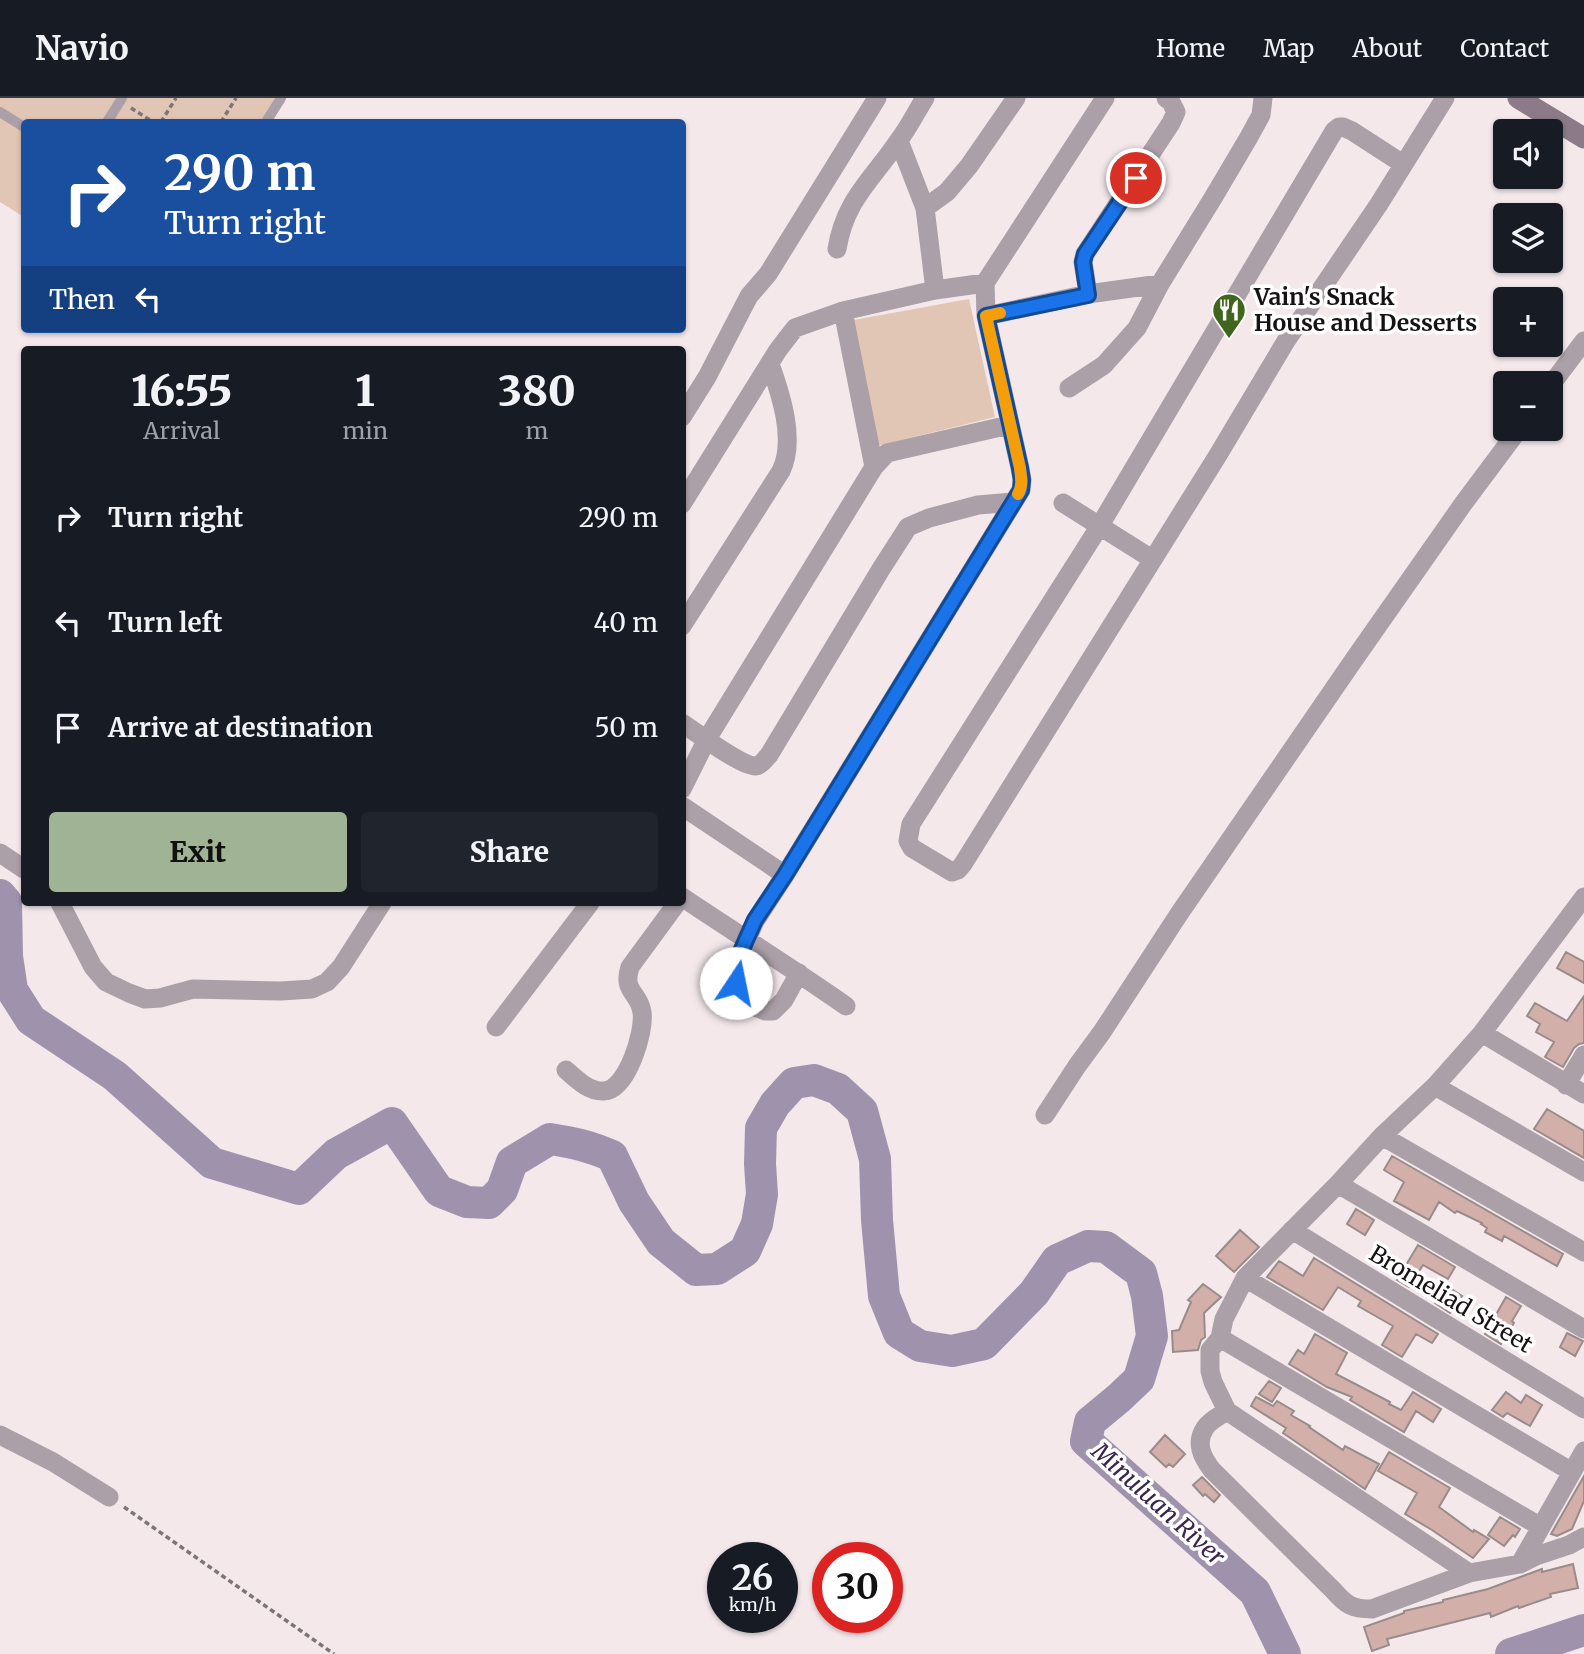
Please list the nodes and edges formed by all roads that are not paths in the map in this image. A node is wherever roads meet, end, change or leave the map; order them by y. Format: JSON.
{"nodes":[{"id":1,"x":281,"y":98,"type":"edge"},
{"id":2,"x":877,"y":98,"type":"edge"},
{"id":3,"x":925,"y":98,"type":"edge"},
{"id":4,"x":1016,"y":98,"type":"edge"},
{"id":5,"x":1105,"y":98,"type":"edge"},
{"id":6,"x":1166,"y":98,"type":"edge"},
{"id":7,"x":1263,"y":98,"type":"edge"},
{"id":8,"x":1445,"y":98,"type":"edge"},
{"id":9,"x":1518,"y":98,"type":"edge"},
{"id":10,"x":121,"y":99,"type":"edge"},
{"id":11,"x":0,"y":112,"type":"edge"},
{"id":12,"x":109,"y":119,"type":"edge"},
{"id":13,"x":268,"y":119,"type":"edge"},
{"id":14,"x":21,"y":125,"type":"edge"},
{"id":15,"x":1584,"y":138,"type":"edge"},
{"id":16,"x":899,"y":141,"type":"junction"},
{"id":17,"x":1403,"y":164,"type":"junction"},
{"id":18,"x":925,"y":208,"type":"junction"},
{"id":19,"x":838,"y":249,"type":"dead end"},
{"id":20,"x":985,"y":283,"type":"junction"},
{"id":21,"x":1160,"y":284,"type":"junction"},
{"id":22,"x":934,"y":290,"type":"junction"},
{"id":23,"x":1088,"y":295,"type":"junction"},
{"id":24,"x":843,"y":311,"type":"junction"},
{"id":25,"x":986,"y":316,"type":"junction"},
{"id":26,"x":1584,"y":341,"type":"edge"},
{"id":27,"x":770,"y":364,"type":"junction"},
{"id":28,"x":1561,"y":371,"type":"edge"},
{"id":29,"x":1069,"y":388,"type":"dead end"},
{"id":30,"x":686,"y":411,"type":"edge"},
{"id":31,"x":1009,"y":425,"type":"junction"},
{"id":32,"x":1510,"y":441,"type":"edge"},
{"id":33,"x":874,"y":467,"type":"junction"},
{"id":34,"x":686,"y":498,"type":"edge"},
{"id":35,"x":1013,"y":502,"type":"junction"},
{"id":36,"x":1063,"y":503,"type":"dead end"},
{"id":37,"x":1099,"y":527,"type":"junction"},
{"id":38,"x":1152,"y":559,"type":"junction"},
{"id":39,"x":686,"y":620,"type":"edge"},
{"id":40,"x":686,"y":726,"type":"edge"},
{"id":41,"x":708,"y":740,"type":"junction"},
{"id":42,"x":686,"y":781,"type":"edge"},
{"id":43,"x":686,"y":809,"type":"edge"},
{"id":44,"x":0,"y":853,"type":"edge"},
{"id":45,"x":21,"y":867,"type":"edge"},
{"id":46,"x":785,"y":875,"type":"junction"},
{"id":47,"x":1584,"y":897,"type":"edge"},
{"id":48,"x":686,"y":900,"type":"edge"},
{"id":49,"x":62,"y":906,"type":"edge"},
{"id":50,"x":380,"y":906,"type":"edge"},
{"id":51,"x":588,"y":906,"type":"edge"},
{"id":52,"x":675,"y":906,"type":"edge"},
{"id":53,"x":746,"y":940,"type":"junction"},
{"id":54,"x":799,"y":973,"type":"junction"},
{"id":55,"x":846,"y":1006,"type":"dead end"},
{"id":56,"x":496,"y":1027,"type":"dead end"},
{"id":57,"x":1482,"y":1033,"type":"junction"},
{"id":58,"x":1584,"y":1055,"type":"edge"},
{"id":59,"x":566,"y":1070,"type":"dead end"},
{"id":60,"x":1566,"y":1085,"type":"junction"},
{"id":61,"x":1435,"y":1086,"type":"junction"},
{"id":62,"x":1584,"y":1094,"type":"edge"},
{"id":63,"x":1045,"y":1115,"type":"dead end"},
{"id":64,"x":1382,"y":1136,"type":"junction"},
{"id":65,"x":1584,"y":1172,"type":"edge"},
{"id":66,"x":1338,"y":1184,"type":"junction"},
{"id":67,"x":1292,"y":1230,"type":"junction"},
{"id":68,"x":1584,"y":1252,"type":"edge"},
{"id":69,"x":1245,"y":1278,"type":"junction"},
{"id":70,"x":1584,"y":1329,"type":"edge"},
{"id":71,"x":1220,"y":1338,"type":"junction"},
{"id":72,"x":1584,"y":1409,"type":"edge"},
{"id":73,"x":1227,"y":1411,"type":"junction"},
{"id":74,"x":0,"y":1435,"type":"edge"},
{"id":75,"x":1584,"y":1451,"type":"edge"},
{"id":76,"x":1572,"y":1472,"type":"junction"},
{"id":77,"x":109,"y":1497,"type":"road end"},
{"id":78,"x":1541,"y":1527,"type":"junction"},
{"id":79,"x":1584,"y":1538,"type":"edge"},
{"id":80,"x":1520,"y":1564,"type":"junction"},
{"id":81,"x":1469,"y":1573,"type":"junction"}],
"edges":[{"from":1,"to":13,"type":"lane"},
{"from":2,"to":30,"type":"street"},
{"from":3,"to":16,"type":"street"},
{"from":4,"to":18,"type":"street"},
{"from":5,"to":20,"type":"street"},
{"from":6,"to":23,"type":"street"},
{"from":7,"to":21,"type":"street"},
{"from":8,"to":17,"type":"street"},
{"from":9,"to":15,"type":"main road"},
{"from":10,"to":12,"type":"lane"},
{"from":11,"to":14,"type":"lane"},
{"from":16,"to":18,"type":"street"},
{"from":16,"to":19,"type":"street"},
{"from":17,"to":37,"type":"street"},
{"from":17,"to":38,"type":"street"},
{"from":18,"to":22,"type":"street"},
{"from":20,"to":22,"type":"street"},
{"from":20,"to":25,"type":"street"},
{"from":21,"to":23,"type":"street"},
{"from":21,"to":29,"type":"street"},
{"from":22,"to":24,"type":"street"},
{"from":23,"to":25,"type":"street"},
{"from":24,"to":27,"type":"street"},
{"from":24,"to":33,"type":"street"},
{"from":25,"to":31,"type":"street"},
{"from":26,"to":28,"type":"street"},
{"from":27,"to":34,"type":"street"},
{"from":27,"to":39,"type":"street"},
{"from":31,"to":33,"type":"street"},
{"from":31,"to":35,"type":"street"},
{"from":32,"to":63,"type":"street"},
{"from":33,"to":41,"type":"street"},
{"from":35,"to":41,"type":"street"},
{"from":35,"to":46,"type":"street"},
{"from":36,"to":37,"type":"street"},
{"from":37,"to":38,"type":"street"},
{"from":37,"to":38,"type":"street"},
{"from":40,"to":41,"type":"street"},
{"from":41,"to":42,"type":"street"},
{"from":43,"to":46,"type":"street"},
{"from":44,"to":45,"type":"street"},
{"from":46,"to":53,"type":"street"},
{"from":47,"to":57,"type":"street"},
{"from":48,"to":53,"type":"street"},
{"from":49,"to":50,"type":"street"},
{"from":51,"to":56,"type":"street"},
{"from":52,"to":59,"type":"street"},
{"from":53,"to":54,"type":"street"},
{"from":53,"to":54,"type":"street"},
{"from":54,"to":55,"type":"street"},
{"from":57,"to":60,"type":"street"},
{"from":57,"to":61,"type":"street"},
{"from":58,"to":60,"type":"street"},
{"from":60,"to":62,"type":"street"},
{"from":61,"to":64,"type":"street"},
{"from":61,"to":65,"type":"street"},
{"from":64,"to":66,"type":"street"},
{"from":64,"to":68,"type":"street"},
{"from":66,"to":67,"type":"street"},
{"from":66,"to":70,"type":"street"},
{"from":67,"to":69,"type":"street"},
{"from":67,"to":72,"type":"street","name":"Bromeliad Street"},
{"from":69,"to":71,"type":"street"},
{"from":69,"to":76,"type":"street"},
{"from":71,"to":73,"type":"street"},
{"from":71,"to":78,"type":"street"},
{"from":73,"to":81,"type":"street"},
{"from":73,"to":81,"type":"street"},
{"from":74,"to":77,"type":"street"},
{"from":75,"to":76,"type":"street"},
{"from":76,"to":78,"type":"street"},
{"from":78,"to":80,"type":"street"},
{"from":79,"to":80,"type":"street"},
{"from":80,"to":81,"type":"street"}]}
